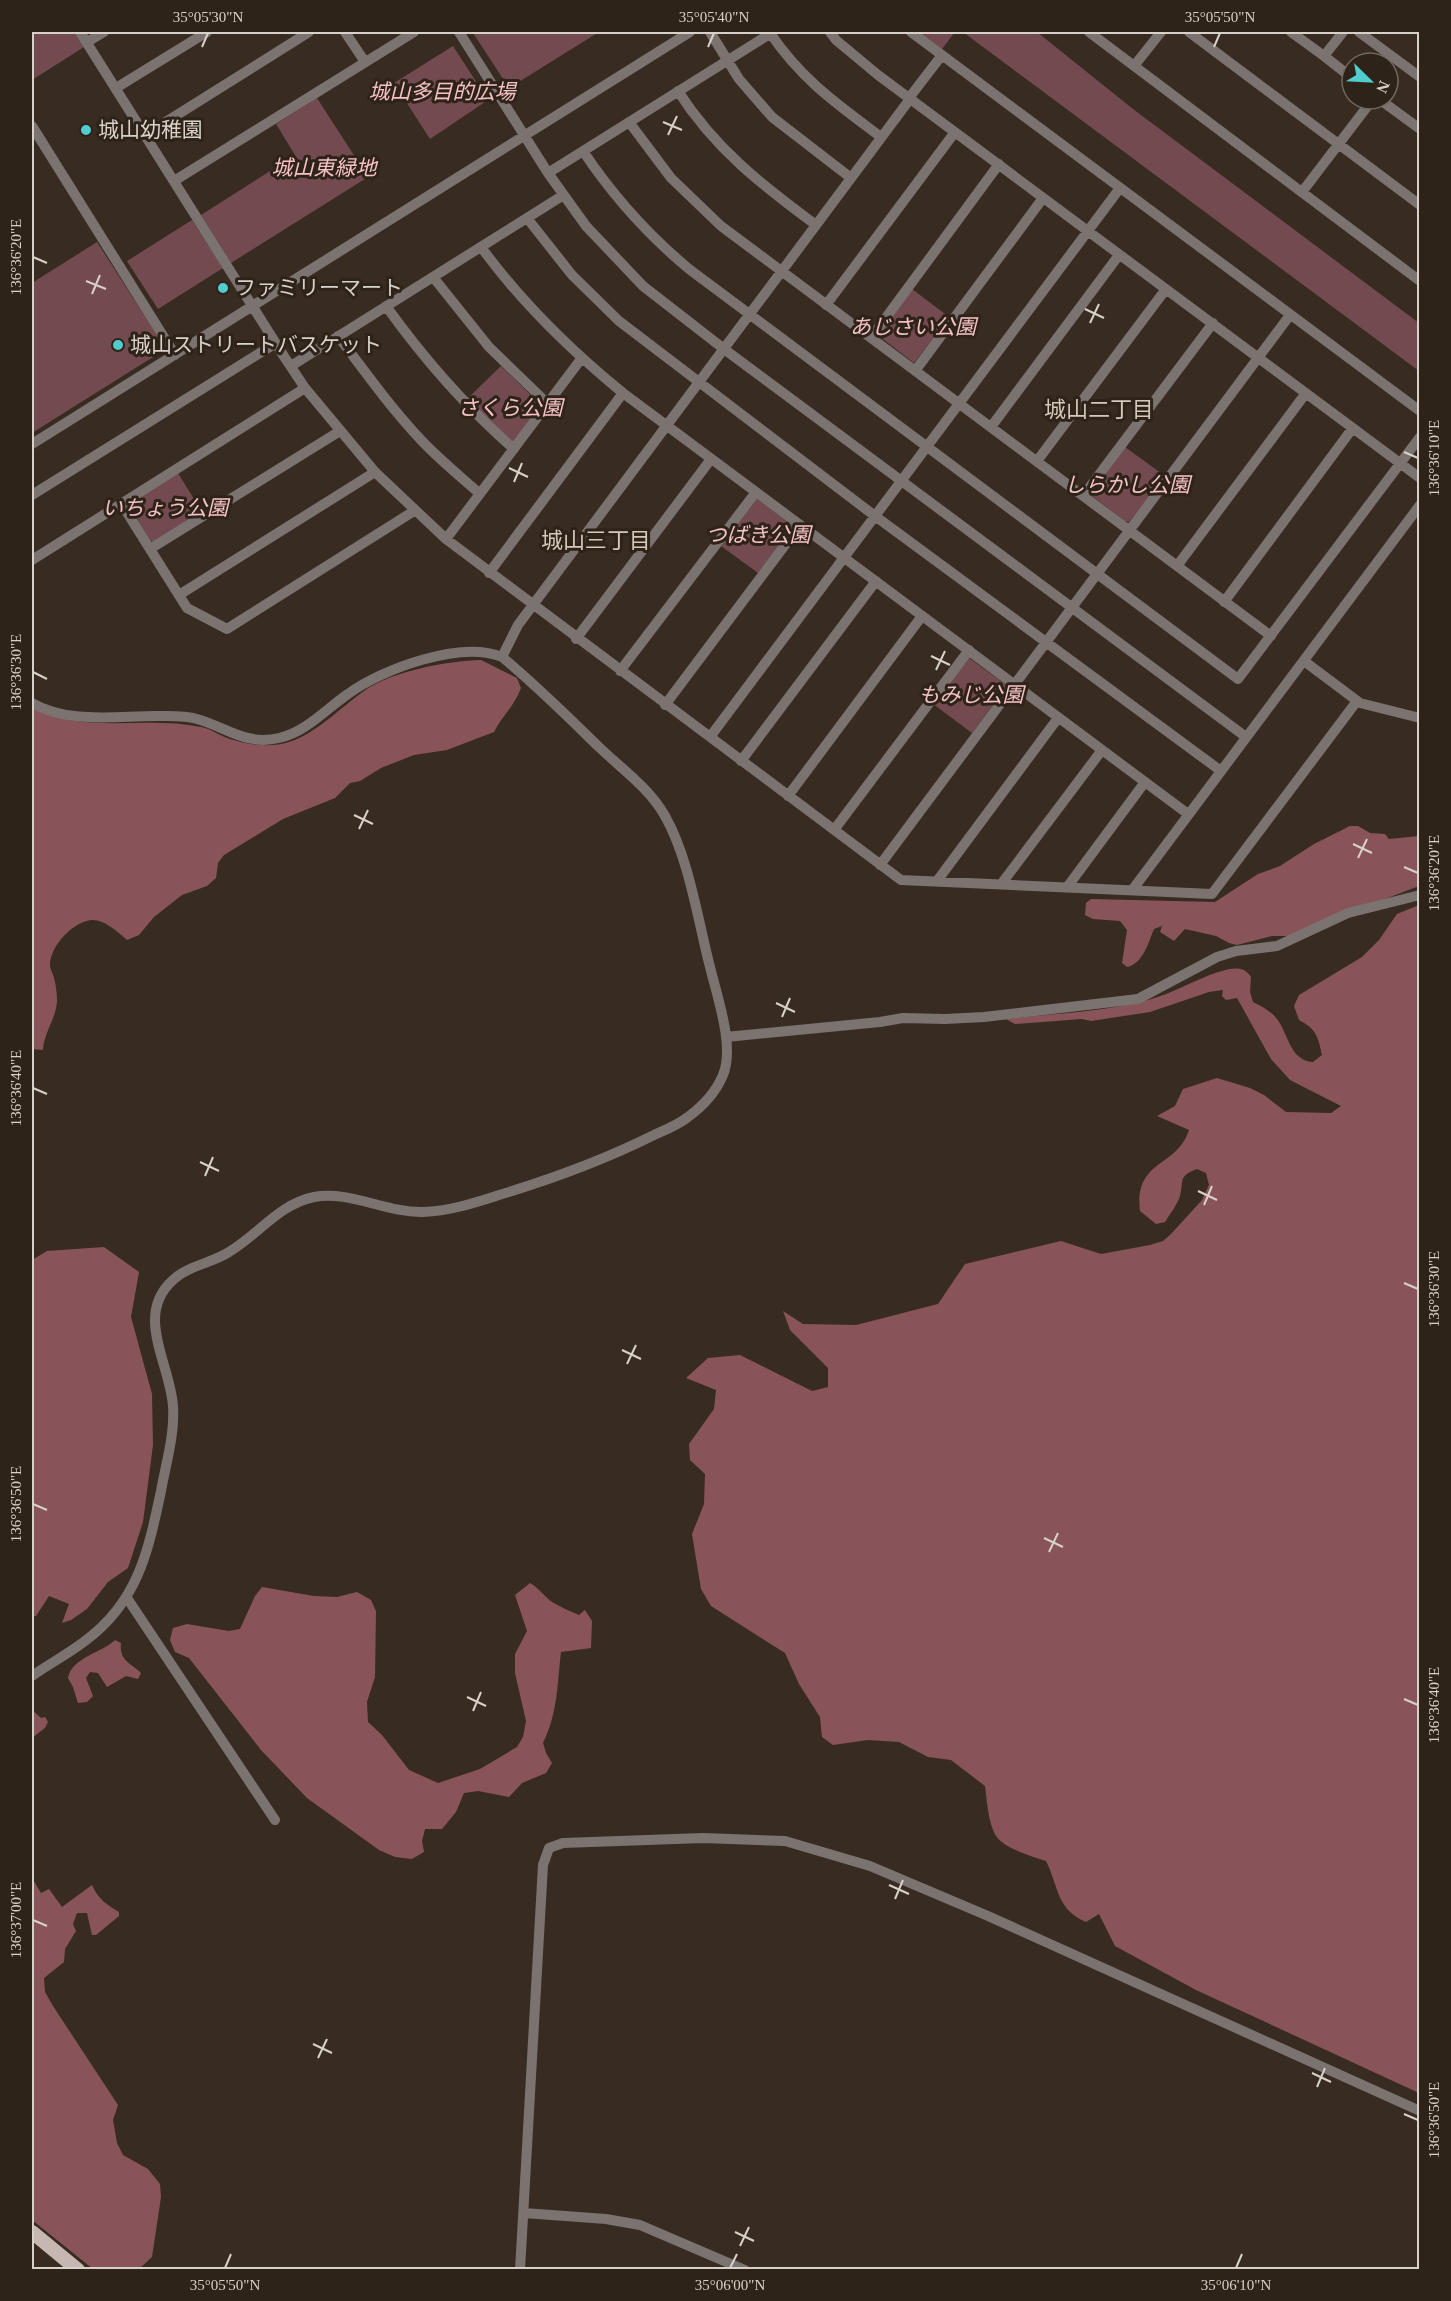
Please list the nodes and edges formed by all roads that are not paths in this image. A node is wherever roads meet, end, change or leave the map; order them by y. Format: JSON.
{"nodes":[{"id":1,"x":80,"y":32,"type":"edge"},
{"id":2,"x":104,"y":32,"type":"edge"},
{"id":3,"x":207,"y":32,"type":"edge"},
{"id":4,"x":309,"y":32,"type":"edge"},
{"id":5,"x":345,"y":32,"type":"edge"},
{"id":6,"x":411,"y":32,"type":"edge"},
{"id":7,"x":459,"y":32,"type":"edge"},
{"id":8,"x":690,"y":32,"type":"edge"},
{"id":9,"x":710,"y":32,"type":"edge"},
{"id":10,"x":772,"y":32,"type":"edge"},
{"id":11,"x":830,"y":32,"type":"edge"},
{"id":12,"x":911,"y":32,"type":"edge"},
{"id":13,"x":1089,"y":32,"type":"edge"},
{"id":14,"x":1161,"y":32,"type":"edge"},
{"id":15,"x":1190,"y":32,"type":"edge"},
{"id":16,"x":1291,"y":32,"type":"edge"},
{"id":17,"x":1343,"y":32,"type":"edge"},
{"id":18,"x":1359,"y":32,"type":"edge"},
{"id":19,"x":87,"y":42,"type":"junction"},
{"id":20,"x":942,"y":54,"type":"junction"},
{"id":21,"x":1324,"y":56,"type":"junction"},
{"id":22,"x":727,"y":60,"type":"junction"},
{"id":23,"x":364,"y":62,"type":"junction"},
{"id":24,"x":1134,"y":66,"type":"junction"},
{"id":25,"x":1340,"y":69,"type":"edge"},
{"id":26,"x":1419,"y":77,"type":"edge"},
{"id":27,"x":116,"y":88,"type":"junction"},
{"id":28,"x":678,"y":91,"type":"junction"},
{"id":29,"x":910,"y":98,"type":"junction"},
{"id":30,"x":1364,"y":111,"type":"edge"},
{"id":31,"x":1395,"y":111,"type":"edge"},
{"id":32,"x":629,"y":122,"type":"junction"},
{"id":33,"x":32,"y":126,"type":"edge"},
{"id":34,"x":1419,"y":129,"type":"edge"},
{"id":35,"x":955,"y":132,"type":"junction"},
{"id":36,"x":145,"y":135,"type":"junction"},
{"id":37,"x":524,"y":135,"type":"junction"},
{"id":38,"x":881,"y":138,"type":"junction"},
{"id":39,"x":1339,"y":144,"type":"junction"},
{"id":40,"x":583,"y":151,"type":"junction"},
{"id":41,"x":999,"y":164,"type":"junction"},
{"id":42,"x":548,"y":173,"type":"junction"},
{"id":43,"x":851,"y":178,"type":"junction"},
{"id":44,"x":174,"y":181,"type":"junction"},
{"id":45,"x":1120,"y":188,"type":"junction"},
{"id":46,"x":1302,"y":192,"type":"junction"},
{"id":47,"x":562,"y":196,"type":"junction"},
{"id":48,"x":1044,"y":198,"type":"junction"},
{"id":49,"x":1419,"y":205,"type":"edge"},
{"id":50,"x":527,"y":218,"type":"junction"},
{"id":51,"x":816,"y":225,"type":"junction"},
{"id":52,"x":1088,"y":231,"type":"junction"},
{"id":53,"x":481,"y":247,"type":"junction"},
{"id":54,"x":1119,"y":255,"type":"junction"},
{"id":55,"x":781,"y":271,"type":"junction"},
{"id":56,"x":433,"y":277,"type":"junction"},
{"id":57,"x":1419,"y":281,"type":"edge"},
{"id":58,"x":1166,"y":289,"type":"junction"},
{"id":59,"x":826,"y":305,"type":"junction"},
{"id":60,"x":253,"y":306,"type":"junction"},
{"id":61,"x":386,"y":306,"type":"junction"},
{"id":62,"x":749,"y":314,"type":"junction"},
{"id":63,"x":1290,"y":315,"type":"junction"},
{"id":64,"x":1213,"y":323,"type":"junction"},
{"id":65,"x":338,"y":336,"type":"junction"},
{"id":66,"x":871,"y":338,"type":"junction"},
{"id":67,"x":276,"y":343,"type":"junction"},
{"id":68,"x":724,"y":349,"type":"junction"},
{"id":69,"x":175,"y":355,"type":"junction"},
{"id":70,"x":1258,"y":357,"type":"junction"},
{"id":71,"x":581,"y":359,"type":"junction"},
{"id":72,"x":291,"y":366,"type":"junction"},
{"id":73,"x":915,"y":371,"type":"junction"},
{"id":74,"x":699,"y":382,"type":"junction"},
{"id":75,"x":305,"y":388,"type":"junction"},
{"id":76,"x":623,"y":393,"type":"junction"},
{"id":77,"x":1306,"y":393,"type":"junction"},
{"id":78,"x":548,"y":404,"type":"junction"},
{"id":79,"x":959,"y":404,"type":"junction"},
{"id":80,"x":1419,"y":411,"type":"edge"},
{"id":81,"x":667,"y":425,"type":"junction"},
{"id":82,"x":991,"y":427,"type":"junction"},
{"id":83,"x":1353,"y":429,"type":"junction"},
{"id":84,"x":340,"y":431,"type":"junction"},
{"id":85,"x":1419,"y":437,"type":"edge"},
{"id":86,"x":32,"y":444,"type":"edge"},
{"id":87,"x":927,"y":448,"type":"junction"},
{"id":88,"x":514,"y":450,"type":"junction"},
{"id":89,"x":711,"y":459,"type":"junction"},
{"id":90,"x":1037,"y":461,"type":"junction"},
{"id":91,"x":1400,"y":464,"type":"junction"},
{"id":92,"x":375,"y":472,"type":"junction"},
{"id":93,"x":1419,"y":478,"type":"edge"},
{"id":94,"x":902,"y":481,"type":"junction"},
{"id":95,"x":756,"y":492,"type":"junction"},
{"id":96,"x":480,"y":494,"type":"junction"},
{"id":97,"x":32,"y":495,"type":"edge"},
{"id":98,"x":1083,"y":496,"type":"junction"},
{"id":99,"x":121,"y":503,"type":"junction"},
{"id":100,"x":1419,"y":505,"type":"edge"},
{"id":101,"x":414,"y":511,"type":"junction"},
{"id":102,"x":875,"y":516,"type":"junction"},
{"id":103,"x":800,"y":525,"type":"junction"},
{"id":104,"x":1130,"y":531,"type":"junction"},
{"id":105,"x":446,"y":539,"type":"junction"},
{"id":106,"x":150,"y":549,"type":"junction"},
{"id":107,"x":844,"y":557,"type":"junction"},
{"id":108,"x":32,"y":560,"type":"edge"},
{"id":109,"x":1177,"y":566,"type":"junction"},
{"id":110,"x":489,"y":573,"type":"junction"},
{"id":111,"x":1097,"y":574,"type":"junction"},
{"id":112,"x":876,"y":581,"type":"junction"},
{"id":113,"x":178,"y":595,"type":"junction"},
{"id":114,"x":1224,"y":602,"type":"junction"},
{"id":115,"x":532,"y":605,"type":"junction"},
{"id":116,"x":1072,"y":608,"type":"junction"},
{"id":117,"x":922,"y":616,"type":"junction"},
{"id":118,"x":1271,"y":636,"type":"junction"},
{"id":119,"x":576,"y":639,"type":"junction"},
{"id":120,"x":1047,"y":641,"type":"junction"},
{"id":121,"x":969,"y":650,"type":"junction"},
{"id":122,"x":502,"y":657,"type":"junction"},
{"id":123,"x":1304,"y":661,"type":"junction"},
{"id":124,"x":620,"y":671,"type":"junction"},
{"id":125,"x":1014,"y":685,"type":"junction"},
{"id":126,"x":1357,"y":701,"type":"junction"},
{"id":127,"x":32,"y":703,"type":"edge"},
{"id":128,"x":665,"y":705,"type":"junction"},
{"id":129,"x":1058,"y":718,"type":"junction"},
{"id":130,"x":1419,"y":718,"type":"edge"},
{"id":131,"x":710,"y":737,"type":"junction"},
{"id":132,"x":1246,"y":737,"type":"junction"},
{"id":133,"x":1102,"y":750,"type":"junction"},
{"id":134,"x":741,"y":761,"type":"junction"},
{"id":135,"x":1221,"y":771,"type":"junction"},
{"id":136,"x":1145,"y":782,"type":"junction"},
{"id":137,"x":788,"y":796,"type":"junction"},
{"id":138,"x":1188,"y":814,"type":"junction"},
{"id":139,"x":834,"y":830,"type":"junction"},
{"id":140,"x":880,"y":865,"type":"junction"},
{"id":141,"x":937,"y":881,"type":"junction"},
{"id":142,"x":1002,"y":883,"type":"junction"},
{"id":143,"x":1068,"y":886,"type":"junction"},
{"id":144,"x":1133,"y":889,"type":"junction"},
{"id":145,"x":1419,"y":895,"type":"edge"},
{"id":146,"x":726,"y":1037,"type":"junction"},
{"id":147,"x":127,"y":1598,"type":"junction"},
{"id":148,"x":32,"y":1676,"type":"edge"},
{"id":149,"x":275,"y":1820,"type":"dead end"},
{"id":150,"x":1419,"y":2111,"type":"edge"},
{"id":151,"x":524,"y":2213,"type":"junction"},
{"id":152,"x":32,"y":2232,"type":"edge"},
{"id":153,"x":78,"y":2270,"type":"edge"},
{"id":154,"x":520,"y":2270,"type":"edge"},
{"id":155,"x":745,"y":2270,"type":"edge"}],
"edges":[{"from":1,"to":19,"type":"street"},
{"from":2,"to":19,"type":"street"},
{"from":3,"to":27,"type":"street"},
{"from":4,"to":36,"type":"street"},
{"from":5,"to":23,"type":"street"},
{"from":6,"to":23,"type":"street"},
{"from":7,"to":37,"type":"street"},
{"from":8,"to":37,"type":"street"},
{"from":9,"to":22,"type":"street"},
{"from":10,"to":22,"type":"street"},
{"from":10,"to":38,"type":"street"},
{"from":11,"to":29,"type":"street"},
{"from":12,"to":20,"type":"street"},
{"from":13,"to":24,"type":"street"},
{"from":14,"to":24,"type":"street"},
{"from":15,"to":39,"type":"street"},
{"from":16,"to":21,"type":"street"},
{"from":17,"to":21,"type":"street"},
{"from":18,"to":26,"type":"street"},
{"from":19,"to":27,"type":"street"},
{"from":20,"to":29,"type":"street"},
{"from":20,"to":45,"type":"street"},
{"from":21,"to":25,"type":"street"},
{"from":22,"to":28,"type":"street"},
{"from":22,"to":43,"type":"street"},
{"from":23,"to":44,"type":"street"},
{"from":24,"to":46,"type":"street"},
{"from":27,"to":36,"type":"street"},
{"from":28,"to":32,"type":"street"},
{"from":28,"to":51,"type":"street"},
{"from":29,"to":35,"type":"street"},
{"from":29,"to":38,"type":"street"},
{"from":30,"to":39,"type":"street"},
{"from":31,"to":34,"type":"street"},
{"from":32,"to":40,"type":"street"},
{"from":32,"to":55,"type":"street"},
{"from":33,"to":69,"type":"street"},
{"from":35,"to":41,"type":"street"},
{"from":35,"to":59,"type":"street"},
{"from":36,"to":44,"type":"street"},
{"from":37,"to":42,"type":"street"},
{"from":37,"to":60,"type":"street"},
{"from":38,"to":43,"type":"street"},
{"from":39,"to":46,"type":"street"},
{"from":39,"to":49,"type":"street"},
{"from":40,"to":42,"type":"street"},
{"from":40,"to":62,"type":"street"},
{"from":41,"to":48,"type":"street"},
{"from":41,"to":66,"type":"street"},
{"from":42,"to":47,"type":"street"},
{"from":43,"to":51,"type":"street"},
{"from":44,"to":60,"type":"street"},
{"from":45,"to":52,"type":"street"},
{"from":45,"to":63,"type":"street"},
{"from":46,"to":57,"type":"street"},
{"from":47,"to":50,"type":"street"},
{"from":47,"to":68,"type":"street"},
{"from":48,"to":52,"type":"street"},
{"from":48,"to":73,"type":"street"},
{"from":50,"to":53,"type":"street"},
{"from":50,"to":74,"type":"street"},
{"from":51,"to":55,"type":"street"},
{"from":52,"to":54,"type":"street"},
{"from":52,"to":79,"type":"street"},
{"from":53,"to":56,"type":"street"},
{"from":53,"to":71,"type":"street"},
{"from":54,"to":58,"type":"street"},
{"from":54,"to":82,"type":"street"},
{"from":55,"to":59,"type":"street"},
{"from":55,"to":62,"type":"street"},
{"from":56,"to":61,"type":"street"},
{"from":56,"to":78,"type":"street"},
{"from":58,"to":64,"type":"street"},
{"from":58,"to":90,"type":"street"},
{"from":59,"to":66,"type":"street"},
{"from":60,"to":67,"type":"street"},
{"from":60,"to":69,"type":"street"},
{"from":61,"to":65,"type":"street"},
{"from":61,"to":88,"type":"street"},
{"from":62,"to":68,"type":"street"},
{"from":62,"to":87,"type":"street"},
{"from":63,"to":70,"type":"street"},
{"from":63,"to":80,"type":"street"},
{"from":64,"to":70,"type":"street"},
{"from":64,"to":98,"type":"street"},
{"from":65,"to":72,"type":"street"},
{"from":65,"to":96,"type":"street"},
{"from":66,"to":73,"type":"street"},
{"from":67,"to":72,"type":"street"},
{"from":67,"to":97,"type":"street"},
{"from":68,"to":74,"type":"street"},
{"from":68,"to":94,"type":"street"},
{"from":69,"to":86,"type":"street"},
{"from":70,"to":77,"type":"street"},
{"from":70,"to":104,"type":"street"},
{"from":71,"to":76,"type":"street"},
{"from":71,"to":78,"type":"street"},
{"from":72,"to":75,"type":"street"},
{"from":73,"to":79,"type":"street"},
{"from":74,"to":81,"type":"street"},
{"from":74,"to":102,"type":"street"},
{"from":75,"to":84,"type":"street"},
{"from":75,"to":99,"type":"street"},
{"from":76,"to":81,"type":"street"},
{"from":76,"to":110,"type":"street"},
{"from":77,"to":83,"type":"street"},
{"from":77,"to":109,"type":"street"},
{"from":78,"to":88,"type":"street"},
{"from":79,"to":82,"type":"street"},
{"from":79,"to":87,"type":"street"},
{"from":81,"to":89,"type":"street"},
{"from":81,"to":115,"type":"street"},
{"from":82,"to":90,"type":"street"},
{"from":83,"to":91,"type":"street"},
{"from":83,"to":114,"type":"street"},
{"from":84,"to":92,"type":"street"},
{"from":84,"to":106,"type":"street"},
{"from":85,"to":91,"type":"street"},
{"from":87,"to":94,"type":"street"},
{"from":87,"to":111,"type":"street"},
{"from":88,"to":96,"type":"street"},
{"from":89,"to":95,"type":"street"},
{"from":89,"to":119,"type":"street"},
{"from":90,"to":98,"type":"street"},
{"from":91,"to":93,"type":"street"},
{"from":91,"to":118,"type":"street"},
{"from":92,"to":101,"type":"street"},
{"from":92,"to":113,"type":"street"},
{"from":94,"to":102,"type":"street"},
{"from":94,"to":116,"type":"street"},
{"from":95,"to":103,"type":"street"},
{"from":95,"to":124,"type":"street"},
{"from":96,"to":105,"type":"street"},
{"from":98,"to":104,"type":"street"},
{"from":99,"to":106,"type":"street"},
{"from":99,"to":108,"type":"street"},
{"from":100,"to":123,"type":"street"},
{"from":101,"to":105,"type":"street"},
{"from":101,"to":113,"type":"street"},
{"from":102,"to":107,"type":"street"},
{"from":102,"to":120,"type":"street"},
{"from":103,"to":107,"type":"street"},
{"from":103,"to":128,"type":"street"},
{"from":104,"to":109,"type":"street"},
{"from":104,"to":111,"type":"street"},
{"from":105,"to":110,"type":"street"},
{"from":106,"to":113,"type":"street"},
{"from":107,"to":112,"type":"street"},
{"from":107,"to":131,"type":"street"},
{"from":109,"to":114,"type":"street"},
{"from":110,"to":115,"type":"street"},
{"from":111,"to":116,"type":"street"},
{"from":111,"to":118,"type":"street"},
{"from":112,"to":117,"type":"street"},
{"from":112,"to":134,"type":"street"},
{"from":114,"to":118,"type":"street"},
{"from":115,"to":119,"type":"street"},
{"from":115,"to":122,"type":"street"},
{"from":116,"to":120,"type":"street"},
{"from":116,"to":132,"type":"street"},
{"from":117,"to":121,"type":"street"},
{"from":117,"to":137,"type":"street"},
{"from":119,"to":124,"type":"street"},
{"from":120,"to":125,"type":"street"},
{"from":120,"to":135,"type":"street"},
{"from":121,"to":125,"type":"street"},
{"from":121,"to":139,"type":"street"},
{"from":122,"to":127,"type":"street"},
{"from":122,"to":146,"type":"street"},
{"from":123,"to":126,"type":"street"},
{"from":123,"to":132,"type":"street"},
{"from":124,"to":128,"type":"street"},
{"from":125,"to":129,"type":"street"},
{"from":125,"to":140,"type":"street"},
{"from":126,"to":130,"type":"street"},
{"from":126,"to":144,"type":"street"},
{"from":128,"to":131,"type":"street"},
{"from":129,"to":133,"type":"street"},
{"from":129,"to":141,"type":"street"},
{"from":131,"to":134,"type":"street"},
{"from":132,"to":135,"type":"street"},
{"from":133,"to":136,"type":"street"},
{"from":133,"to":142,"type":"street"},
{"from":134,"to":137,"type":"street"},
{"from":135,"to":138,"type":"street"},
{"from":136,"to":138,"type":"street"},
{"from":136,"to":143,"type":"street"},
{"from":137,"to":139,"type":"street"},
{"from":138,"to":144,"type":"street"},
{"from":139,"to":140,"type":"street"},
{"from":140,"to":141,"type":"street"},
{"from":141,"to":142,"type":"street"},
{"from":142,"to":143,"type":"street"},
{"from":143,"to":144,"type":"street"},
{"from":145,"to":146,"type":"street"},
{"from":146,"to":147,"type":"street"},
{"from":147,"to":148,"type":"street"},
{"from":147,"to":149,"type":"street"},
{"from":150,"to":151,"type":"street"},
{"from":151,"to":154,"type":"street"},
{"from":151,"to":155,"type":"street"},
{"from":152,"to":153,"type":"main road"}]}
